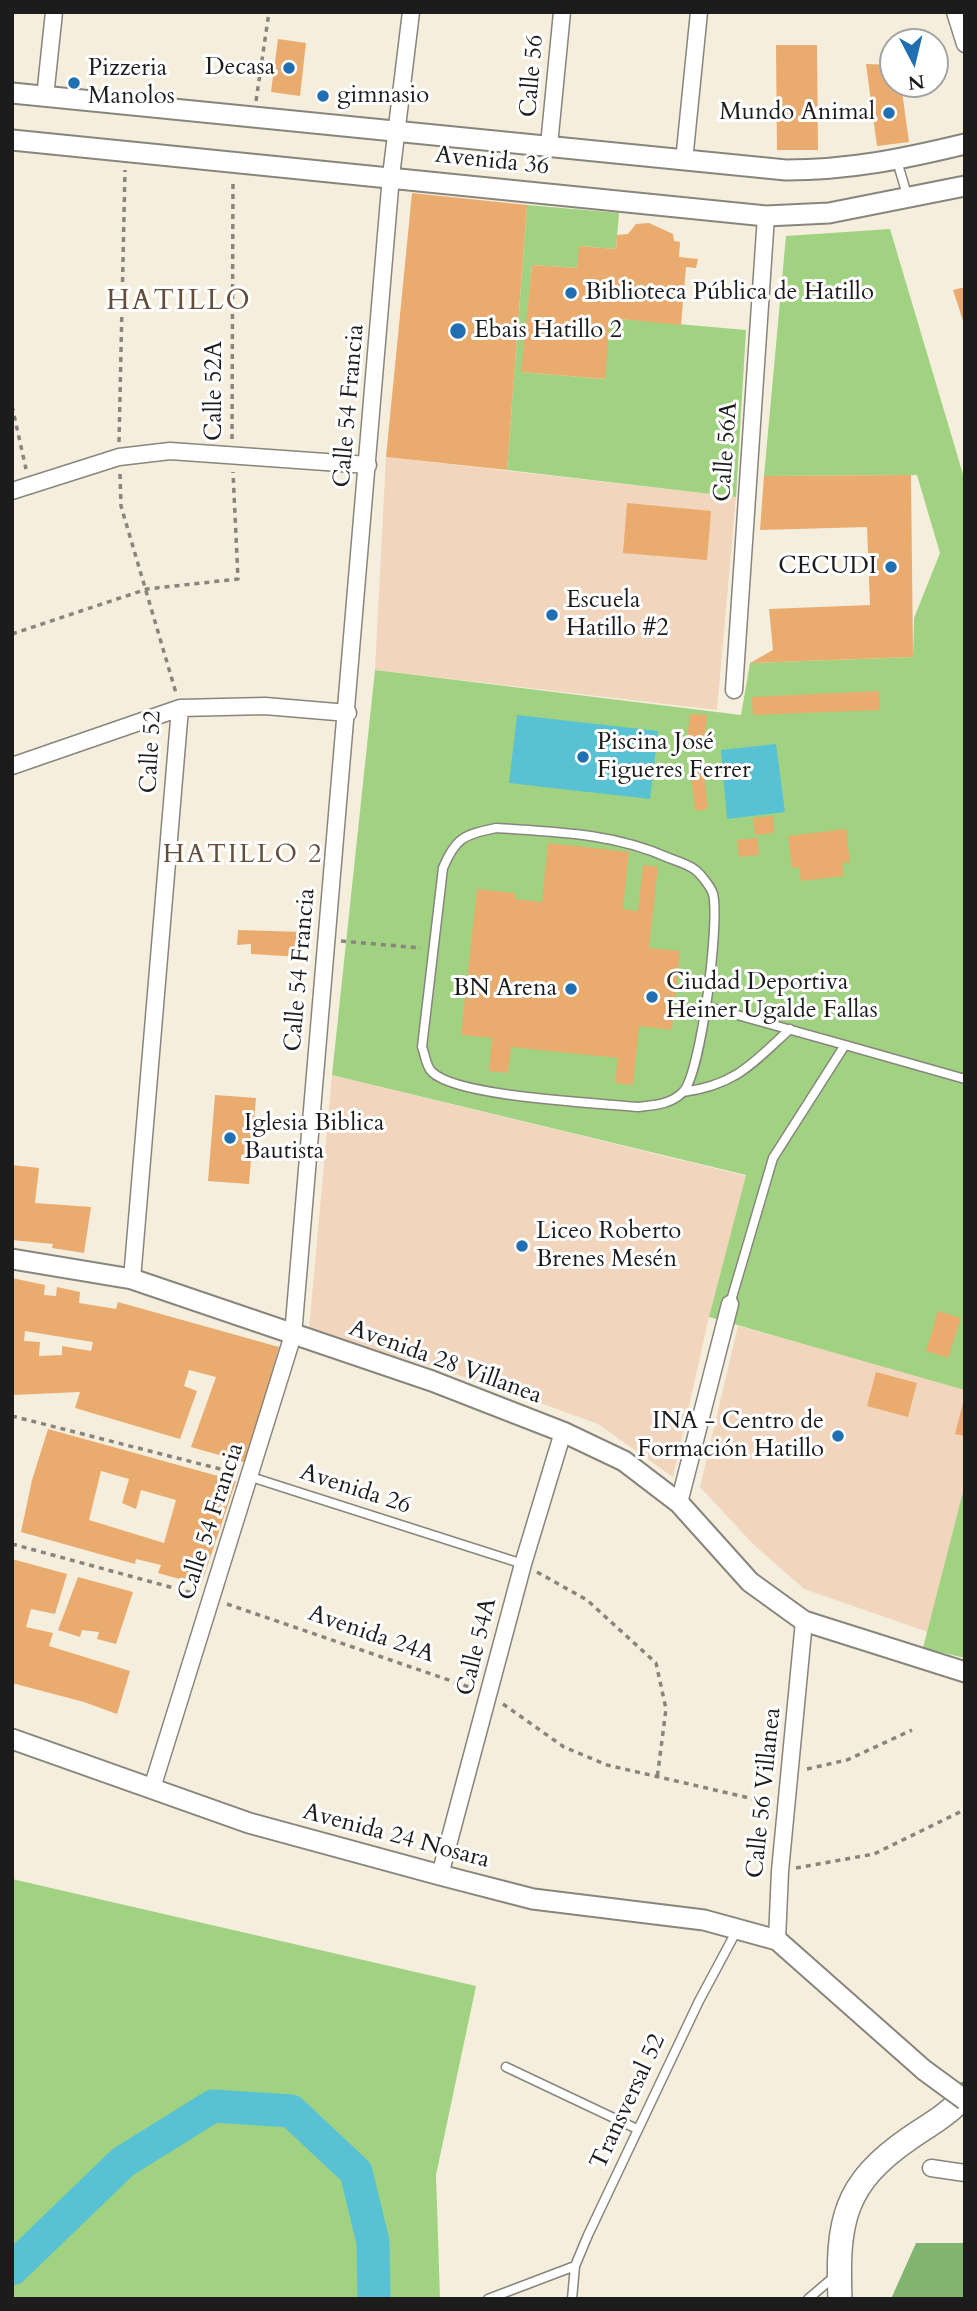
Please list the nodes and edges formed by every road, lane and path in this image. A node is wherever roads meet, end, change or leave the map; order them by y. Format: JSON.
{"nodes":[{"id":1,"x":54,"y":12,"type":"edge"},
{"id":2,"x":269,"y":12,"type":"edge"},
{"id":3,"x":411,"y":12,"type":"edge"},
{"id":4,"x":562,"y":12,"type":"edge"},
{"id":5,"x":699,"y":12,"type":"edge"},
{"id":6,"x":955,"y":12,"type":"edge"},
{"id":7,"x":965,"y":44,"type":"edge"},
{"id":8,"x":12,"y":93,"type":"edge"},
{"id":9,"x":45,"y":97,"type":"junction"},
{"id":10,"x":254,"y":117,"type":"junction"},
{"id":11,"x":396,"y":130,"type":"junction"},
{"id":12,"x":12,"y":140,"type":"edge"},
{"id":13,"x":965,"y":144,"type":"edge"},
{"id":14,"x":549,"y":145,"type":"junction"},
{"id":15,"x":125,"y":150,"type":"junction"},
{"id":16,"x":897,"y":160,"type":"junction"},
{"id":17,"x":233,"y":161,"type":"junction"},
{"id":18,"x":684,"y":161,"type":"junction"},
{"id":19,"x":391,"y":176,"type":"junction"},
{"id":20,"x":965,"y":186,"type":"edge"},
{"id":21,"x":908,"y":199,"type":"junction"},
{"id":22,"x":766,"y":216,"type":"junction"},
{"id":23,"x":12,"y":406,"type":"edge"},
{"id":24,"x":232,"y":453,"type":"junction"},
{"id":25,"x":119,"y":457,"type":"junction"},
{"id":26,"x":368,"y":464,"type":"junction"},
{"id":27,"x":30,"y":485,"type":"junction"},
{"id":28,"x":12,"y":491,"type":"edge"},
{"id":29,"x":147,"y":589,"type":"junction"},
{"id":30,"x":12,"y":634,"type":"edge"},
{"id":31,"x":734,"y":690,"type":"dead end"},
{"id":32,"x":180,"y":708,"type":"junction"},
{"id":33,"x":348,"y":713,"type":"junction"},
{"id":34,"x":12,"y":766,"type":"edge"},
{"id":35,"x":326,"y":939,"type":"junction"},
{"id":36,"x":433,"y":949,"type":"junction"},
{"id":37,"x":705,"y":1006,"type":"junction"},
{"id":38,"x":790,"y":1029,"type":"junction"},
{"id":39,"x":845,"y":1045,"type":"junction"},
{"id":40,"x":965,"y":1079,"type":"edge"},
{"id":41,"x":683,"y":1092,"type":"junction"},
{"id":42,"x":12,"y":1258,"type":"edge"},
{"id":43,"x":132,"y":1279,"type":"junction"},
{"id":44,"x":730,"y":1304,"type":"joint"},
{"id":45,"x":293,"y":1335,"type":"junction"},
{"id":46,"x":12,"y":1416,"type":"edge"},
{"id":47,"x":563,"y":1432,"type":"junction"},
{"id":48,"x":251,"y":1477,"type":"junction"},
{"id":49,"x":680,"y":1503,"type":"junction"},
{"id":50,"x":12,"y":1544,"type":"edge"},
{"id":51,"x":523,"y":1564,"type":"junction"},
{"id":52,"x":211,"y":1598,"type":"junction"},
{"id":53,"x":804,"y":1621,"type":"junction"},
{"id":54,"x":830,"y":1630,"type":"junction"},
{"id":55,"x":802,"y":1650,"type":"junction"},
{"id":56,"x":965,"y":1672,"type":"edge"},
{"id":57,"x":490,"y":1695,"type":"junction"},
{"id":58,"x":912,"y":1730,"type":"dead end"},
{"id":59,"x":12,"y":1739,"type":"edge"},
{"id":60,"x":791,"y":1772,"type":"junction"},
{"id":61,"x":657,"y":1780,"type":"junction"},
{"id":62,"x":152,"y":1788,"type":"junction"},
{"id":63,"x":787,"y":1807,"type":"junction"},
{"id":64,"x":962,"y":1811,"type":"dead end"},
{"id":65,"x":780,"y":1871,"type":"junction"},
{"id":66,"x":440,"y":1875,"type":"junction"},
{"id":67,"x":738,"y":1927,"type":"junction"},
{"id":68,"x":777,"y":1940,"type":"junction"},
{"id":69,"x":506,"y":2067,"type":"dead end"},
{"id":70,"x":965,"y":2097,"type":"edge"},
{"id":71,"x":637,"y":2129,"type":"junction"},
{"id":72,"x":931,"y":2168,"type":"dead end"},
{"id":73,"x":965,"y":2173,"type":"edge"},
{"id":74,"x":575,"y":2266,"type":"junction"},
{"id":75,"x":839,"y":2273,"type":"junction"},
{"id":76,"x":488,"y":2299,"type":"edge"},
{"id":77,"x":572,"y":2299,"type":"edge"},
{"id":78,"x":808,"y":2299,"type":"edge"},
{"id":79,"x":840,"y":2299,"type":"edge"}],
"edges":[{"from":1,"to":9,"type":"street"},
{"from":2,"to":10,"type":"path"},
{"from":3,"to":11,"type":"street","name":"Calle 54 Francia"},
{"from":4,"to":14,"type":"street","name":"Calle 56"},
{"from":5,"to":18,"type":"street"},
{"from":6,"to":7,"type":"street"},
{"from":8,"to":9,"type":"street","name":"Avenida 36"},
{"from":9,"to":10,"type":"street","name":"Avenida 36"},
{"from":10,"to":11,"type":"street","name":"Avenida 36"},
{"from":11,"to":14,"type":"street","name":"Avenida 36"},
{"from":11,"to":19,"type":"street","name":"Calle 54 Francia"},
{"from":12,"to":15,"type":"street","name":"Avenida 36"},
{"from":13,"to":16,"type":"street","name":"Avenida 36"},
{"from":14,"to":18,"type":"street","name":"Avenida 36"},
{"from":15,"to":17,"type":"street","name":"Avenida 36"},
{"from":15,"to":25,"type":"path","name":"Calle 52"},
{"from":16,"to":18,"type":"street","name":"Avenida 36"},
{"from":16,"to":21,"type":"lane"},
{"from":17,"to":19,"type":"street","name":"Avenida 36"},
{"from":17,"to":24,"type":"path","name":"Calle 52A"},
{"from":19,"to":22,"type":"street","name":"Avenida 36"},
{"from":19,"to":26,"type":"street","name":"Calle 54 Francia"},
{"from":20,"to":21,"type":"street","name":"Avenida 36"},
{"from":21,"to":22,"type":"street","name":"Avenida 36"},
{"from":22,"to":31,"type":"street","name":"Calle 56A"},
{"from":23,"to":27,"type":"path"},
{"from":24,"to":25,"type":"street"},
{"from":24,"to":26,"type":"street"},
{"from":24,"to":29,"type":"path","name":"Calle 52A"},
{"from":25,"to":27,"type":"street"},
{"from":25,"to":29,"type":"path","name":"Calle 52"},
{"from":26,"to":33,"type":"street","name":"Calle 54 Francia"},
{"from":27,"to":28,"type":"street"},
{"from":29,"to":30,"type":"path"},
{"from":29,"to":32,"type":"path","name":"Calle 52"},
{"from":32,"to":33,"type":"street"},
{"from":32,"to":34,"type":"street"},
{"from":32,"to":43,"type":"street","name":"Calle 52"},
{"from":33,"to":35,"type":"street","name":"Calle 54 Francia"},
{"from":35,"to":36,"type":"path"},
{"from":35,"to":45,"type":"street","name":"Calle 54 Francia"},
{"from":36,"to":37,"type":"lane"},
{"from":36,"to":41,"type":"lane"},
{"from":37,"to":38,"type":"lane"},
{"from":37,"to":41,"type":"lane"},
{"from":38,"to":39,"type":"lane"},
{"from":38,"to":41,"type":"lane"},
{"from":39,"to":40,"type":"lane"},
{"from":39,"to":44,"type":"lane"},
{"from":42,"to":43,"type":"street","name":"Avenida 28 Villanea"},
{"from":43,"to":45,"type":"street","name":"Avenida 28 Villanea"},
{"from":44,"to":49,"type":"street"},
{"from":45,"to":47,"type":"street","name":"Avenida 28 Villanea"},
{"from":45,"to":48,"type":"street","name":"Calle 54 Francia"},
{"from":46,"to":48,"type":"path"},
{"from":47,"to":49,"type":"street","name":"Avenida 28 Villanea"},
{"from":47,"to":51,"type":"street","name":"Calle 54A"},
{"from":48,"to":51,"type":"lane","name":"Avenida 26"},
{"from":48,"to":52,"type":"street","name":"Calle 54 Francia"},
{"from":49,"to":53,"type":"street","name":"Avenida 28 Villanea"},
{"from":50,"to":52,"type":"path","name":"Avenida 24A"},
{"from":51,"to":57,"type":"street","name":"Calle 54A"},
{"from":51,"to":61,"type":"path"},
{"from":52,"to":57,"type":"path","name":"Avenida 24A"},
{"from":52,"to":62,"type":"street","name":"Calle 54 Francia"},
{"from":53,"to":54,"type":"street","name":"Avenida 28 Villanea"},
{"from":53,"to":55,"type":"street","name":"Calle 56 Villanea"},
{"from":54,"to":55,"type":"street"},
{"from":54,"to":56,"type":"street","name":"Avenida 28 Villanea"},
{"from":55,"to":60,"type":"street","name":"Calle 56 Villanea"},
{"from":57,"to":61,"type":"path","name":"Avenida 24A"},
{"from":57,"to":66,"type":"street","name":"Calle 54A"},
{"from":58,"to":60,"type":"path"},
{"from":59,"to":62,"type":"street","name":"Avenida 24 Nosara"},
{"from":60,"to":63,"type":"street","name":"Calle 56 Villanea"},
{"from":61,"to":63,"type":"path","name":"Avenida 24A"},
{"from":62,"to":66,"type":"street","name":"Avenida 24 Nosara"},
{"from":63,"to":65,"type":"street","name":"Calle 56 Villanea"},
{"from":64,"to":65,"type":"path"},
{"from":65,"to":68,"type":"street","name":"Calle 56 Villanea"},
{"from":66,"to":67,"type":"street","name":"Avenida 24 Nosara"},
{"from":67,"to":68,"type":"street","name":"Avenida 24 Nosara"},
{"from":67,"to":71,"type":"lane","name":"Transversal 52"},
{"from":68,"to":70,"type":"street","bridge":true},
{"from":69,"to":71,"type":"lane"},
{"from":70,"to":75,"type":"main road"},
{"from":71,"to":74,"type":"lane","name":"Transversal 52"},
{"from":72,"to":73,"type":"street"},
{"from":74,"to":76,"type":"lane"},
{"from":74,"to":77,"type":"lane","name":"Transversal 52"},
{"from":75,"to":78,"type":"lane"},
{"from":75,"to":79,"type":"main road"}]}
